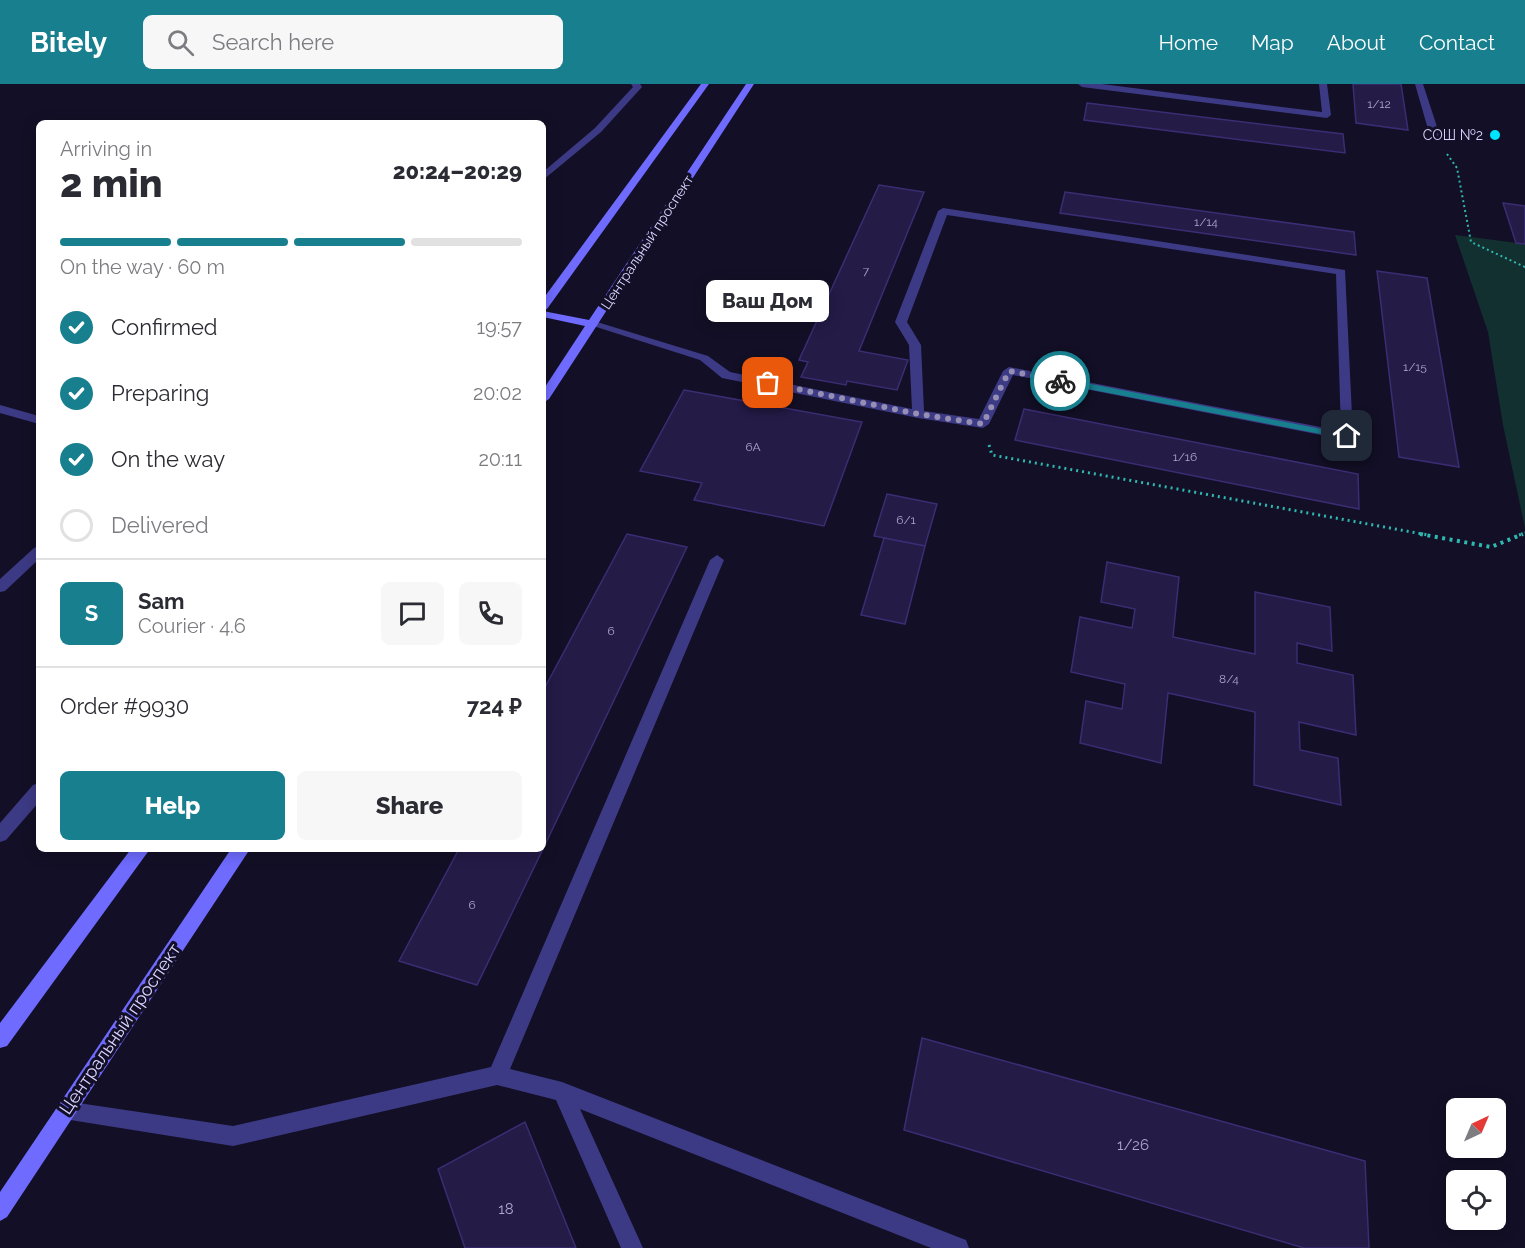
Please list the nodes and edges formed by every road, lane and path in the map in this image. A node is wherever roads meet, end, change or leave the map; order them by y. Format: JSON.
{"nodes":[{"id":1,"x":635,"y":84,"type":"edge"},
{"id":2,"x":705,"y":84,"type":"edge"},
{"id":3,"x":750,"y":84,"type":"edge"},
{"id":4,"x":1082,"y":84,"type":"edge"},
{"id":5,"x":1323,"y":84,"type":"edge"},
{"id":6,"x":1419,"y":84,"type":"edge"},
{"id":7,"x":1435,"y":136,"type":"joint"},
{"id":8,"x":546,"y":174,"type":"edge"},
{"id":9,"x":1525,"y":267,"type":"edge"},
{"id":10,"x":546,"y":303,"type":"edge"},
{"id":11,"x":546,"y":315,"type":"edge"},
{"id":12,"x":593,"y":324,"type":"junction"},
{"id":13,"x":546,"y":394,"type":"edge"},
{"id":14,"x":0,"y":409,"type":"edge"},
{"id":15,"x":889,"y":414,"type":"dead end"},
{"id":16,"x":918,"y":414,"type":"junction"},
{"id":17,"x":36,"y":419,"type":"edge"},
{"id":18,"x":983,"y":424,"type":"junction"},
{"id":19,"x":1525,"y":533,"type":"edge"},
{"id":20,"x":36,"y":554,"type":"edge"},
{"id":21,"x":717,"y":560,"type":"dead end"},
{"id":22,"x":0,"y":587,"type":"edge"},
{"id":23,"x":36,"y":793,"type":"edge"},
{"id":24,"x":0,"y":835,"type":"edge"},
{"id":25,"x":139,"y":852,"type":"edge"},
{"id":26,"x":239,"y":852,"type":"edge"},
{"id":27,"x":0,"y":1039,"type":"edge"},
{"id":28,"x":497,"y":1075,"type":"junction"},
{"id":29,"x":562,"y":1092,"type":"junction"},
{"id":30,"x":65,"y":1111,"type":"junction"},
{"id":31,"x":0,"y":1210,"type":"edge"},
{"id":32,"x":632,"y":1248,"type":"edge"},
{"id":33,"x":958,"y":1248,"type":"edge"}],
"edges":[{"from":1,"to":8,"type":"lane"},
{"from":2,"to":10,"type":"main road"},
{"from":3,"to":12,"type":"main road","name":"Центральный проспект"},
{"from":4,"to":5,"type":"lane"},
{"from":6,"to":7,"type":"lane"},
{"from":7,"to":9,"type":"path"},
{"from":11,"to":12,"type":"main road"},
{"from":12,"to":13,"type":"main road","name":"Центральный проспект"},
{"from":12,"to":16,"type":"lane"},
{"from":14,"to":17,"type":"lane"},
{"from":15,"to":16,"type":"lane"},
{"from":16,"to":18,"type":"lane"},
{"from":16,"to":18,"type":"lane"},
{"from":18,"to":19,"type":"path"},
{"from":20,"to":22,"type":"lane"},
{"from":21,"to":28,"type":"lane"},
{"from":23,"to":24,"type":"lane"},
{"from":25,"to":27,"type":"main road"},
{"from":26,"to":30,"type":"main road","name":"Центральный проспект"},
{"from":28,"to":29,"type":"lane"},
{"from":28,"to":30,"type":"lane"},
{"from":29,"to":32,"type":"lane"},
{"from":29,"to":33,"type":"lane"},
{"from":30,"to":31,"type":"main road","name":"Центральный проспект"}]}
